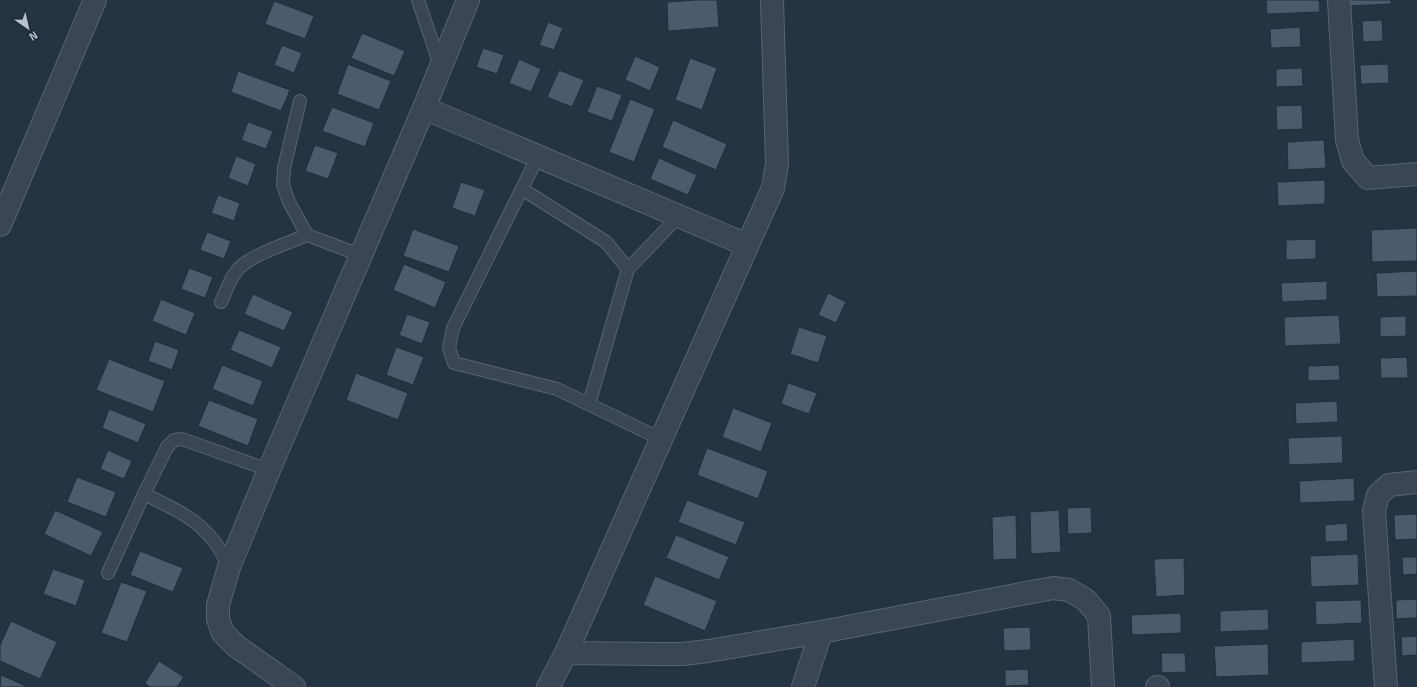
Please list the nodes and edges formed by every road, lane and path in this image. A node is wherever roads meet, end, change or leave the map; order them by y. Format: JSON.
{"nodes":[{"id":1,"x":96,"y":0,"type":"edge"},
{"id":2,"x":418,"y":0,"type":"edge"},
{"id":3,"x":468,"y":0,"type":"edge"},
{"id":4,"x":772,"y":0,"type":"edge"},
{"id":5,"x":1339,"y":0,"type":"edge"},
{"id":6,"x":441,"y":66,"type":"junction"},
{"id":7,"x":300,"y":101,"type":"dead end"},
{"id":8,"x":424,"y":108,"type":"junction"},
{"id":9,"x":538,"y":156,"type":"junction"},
{"id":10,"x":1417,"y":174,"type":"edge"},
{"id":11,"x":522,"y":189,"type":"junction"},
{"id":12,"x":679,"y":216,"type":"junction"},
{"id":13,"x":0,"y":225,"type":"edge"},
{"id":14,"x":307,"y":235,"type":"junction"},
{"id":15,"x":747,"y":245,"type":"junction"},
{"id":16,"x":360,"y":255,"type":"junction"},
{"id":17,"x":628,"y":269,"type":"junction"},
{"id":18,"x":221,"y":302,"type":"dead end"},
{"id":19,"x":589,"y":404,"type":"junction"},
{"id":20,"x":661,"y":439,"type":"junction"},
{"id":21,"x":269,"y":470,"type":"junction"},
{"id":22,"x":1417,"y":482,"type":"edge"},
{"id":23,"x":144,"y":494,"type":"junction"},
{"id":24,"x":229,"y":567,"type":"junction"},
{"id":25,"x":108,"y":573,"type":"dead end"},
{"id":26,"x":821,"y":632,"type":"junction"},
{"id":27,"x":566,"y":653,"type":"junction"},
{"id":28,"x":294,"y":687,"type":"edge"},
{"id":29,"x":548,"y":687,"type":"edge"},
{"id":30,"x":803,"y":687,"type":"edge"},
{"id":31,"x":1103,"y":687,"type":"edge"},
{"id":32,"x":1386,"y":687,"type":"edge"}],
"edges":[{"from":1,"to":13,"type":"street"},
{"from":2,"to":6,"type":"lane"},
{"from":3,"to":6,"type":"street"},
{"from":4,"to":15,"type":"street"},
{"from":5,"to":10,"type":"street"},
{"from":6,"to":8,"type":"street"},
{"from":7,"to":14,"type":"lane"},
{"from":8,"to":9,"type":"street"},
{"from":8,"to":16,"type":"street"},
{"from":9,"to":11,"type":"lane"},
{"from":9,"to":12,"type":"street"},
{"from":11,"to":17,"type":"lane"},
{"from":11,"to":19,"type":"lane"},
{"from":12,"to":15,"type":"street"},
{"from":12,"to":17,"type":"lane"},
{"from":14,"to":16,"type":"lane"},
{"from":14,"to":18,"type":"lane"},
{"from":15,"to":20,"type":"street"},
{"from":16,"to":21,"type":"street"},
{"from":17,"to":19,"type":"lane"},
{"from":19,"to":20,"type":"lane"},
{"from":20,"to":27,"type":"street"},
{"from":21,"to":23,"type":"lane"},
{"from":21,"to":24,"type":"street"},
{"from":22,"to":32,"type":"street"},
{"from":23,"to":24,"type":"lane"},
{"from":23,"to":25,"type":"lane"},
{"from":24,"to":28,"type":"street"},
{"from":26,"to":27,"type":"street"},
{"from":26,"to":30,"type":"street"},
{"from":26,"to":31,"type":"street"},
{"from":27,"to":29,"type":"street"}]}
